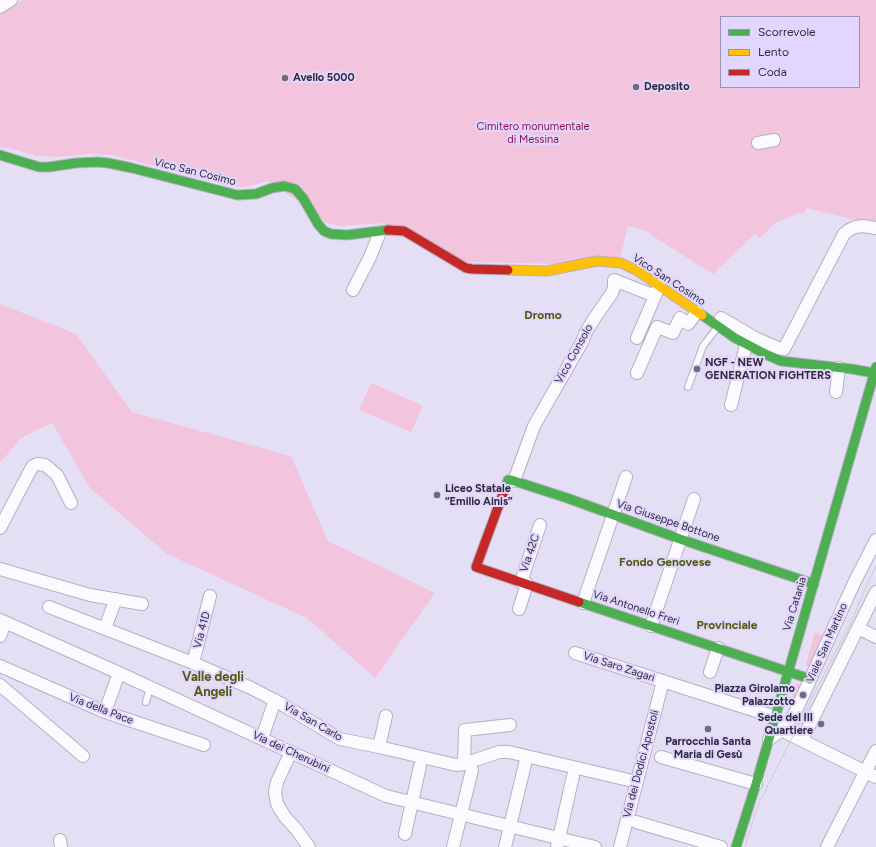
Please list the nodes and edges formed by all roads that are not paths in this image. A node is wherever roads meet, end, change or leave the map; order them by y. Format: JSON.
{"nodes":[{"id":1,"x":11,"y":0,"type":"edge"},
{"id":2,"x":0,"y":8,"type":"edge"},
{"id":3,"x":774,"y":140,"type":"dead end"},
{"id":4,"x":758,"y":143,"type":"dead end"},
{"id":5,"x":0,"y":155,"type":"edge"},
{"id":6,"x":876,"y":228,"type":"edge"},
{"id":7,"x":380,"y":232,"type":"junction"},
{"id":8,"x":353,"y":290,"type":"dead end"},
{"id":9,"x":657,"y":290,"type":"junction"},
{"id":10,"x":697,"y":312,"type":"junction"},
{"id":11,"x":720,"y":322,"type":"junction"},
{"id":12,"x":637,"y":338,"type":"dead end"},
{"id":13,"x":746,"y":345,"type":"junction"},
{"id":14,"x":839,"y":368,"type":"junction"},
{"id":15,"x":875,"y":370,"type":"edge"},
{"id":16,"x":637,"y":373,"type":"dead end"},
{"id":17,"x":688,"y":388,"type":"dead end"},
{"id":18,"x":836,"y":392,"type":"dead end"},
{"id":19,"x":732,"y":405,"type":"dead end"},
{"id":20,"x":626,"y":477,"type":"dead end"},
{"id":21,"x":514,"y":481,"type":"junction"},
{"id":22,"x":694,"y":499,"type":"dead end"},
{"id":23,"x":71,"y":503,"type":"dead end"},
{"id":24,"x":612,"y":515,"type":"junction"},
{"id":25,"x":540,"y":525,"type":"dead end"},
{"id":26,"x":0,"y":528,"type":"edge"},
{"id":27,"x":680,"y":539,"type":"junction"},
{"id":28,"x":876,"y":540,"type":"edge"},
{"id":29,"x":0,"y":569,"type":"edge"},
{"id":30,"x":524,"y":583,"type":"junction"},
{"id":31,"x":814,"y":584,"type":"junction"},
{"id":32,"x":876,"y":592,"type":"edge"},
{"id":33,"x":210,"y":596,"type":"dead end"},
{"id":34,"x":116,"y":599,"type":"junction"},
{"id":35,"x":583,"y":603,"type":"junction"},
{"id":36,"x":142,"y":604,"type":"dead end"},
{"id":37,"x":49,"y":607,"type":"dead end"},
{"id":38,"x":519,"y":609,"type":"dead end"},
{"id":39,"x":3,"y":622,"type":"edge"},
{"id":40,"x":651,"y":626,"type":"junction"},
{"id":41,"x":105,"y":628,"type":"junction"},
{"id":42,"x":858,"y":628,"type":"junction"},
{"id":43,"x":0,"y":636,"type":"edge"},
{"id":44,"x":876,"y":637,"type":"edge"},
{"id":45,"x":718,"y":648,"type":"junction"},
{"id":46,"x":574,"y":653,"type":"dead end"},
{"id":47,"x":193,"y":663,"type":"junction"},
{"id":48,"x":0,"y":666,"type":"edge"},
{"id":49,"x":710,"y":672,"type":"dead end"},
{"id":50,"x":788,"y":672,"type":"junction"},
{"id":51,"x":119,"y":673,"type":"junction"},
{"id":52,"x":810,"y":679,"type":"junction"},
{"id":53,"x":663,"y":681,"type":"junction"},
{"id":54,"x":0,"y":685,"type":"edge"},
{"id":55,"x":150,"y":687,"type":"junction"},
{"id":56,"x":276,"y":700,"type":"junction"},
{"id":57,"x":146,"y":702,"type":"dead end"},
{"id":58,"x":105,"y":712,"type":"junction"},
{"id":59,"x":386,"y":716,"type":"dead end"},
{"id":60,"x":777,"y":724,"type":"junction"},
{"id":61,"x":510,"y":725,"type":"dead end"},
{"id":62,"x":262,"y":738,"type":"junction"},
{"id":63,"x":769,"y":739,"type":"joint"},
{"id":64,"x":802,"y":740,"type":"junction"},
{"id":65,"x":204,"y":745,"type":"dead end"},
{"id":66,"x":379,"y":747,"type":"junction"},
{"id":67,"x":876,"y":751,"type":"edge"},
{"id":68,"x":291,"y":752,"type":"junction"},
{"id":69,"x":83,"y":756,"type":"dead end"},
{"id":70,"x":661,"y":757,"type":"dead end"},
{"id":71,"x":525,"y":764,"type":"dead end"},
{"id":72,"x":420,"y":766,"type":"dead end"},
{"id":73,"x":468,"y":767,"type":"junction"},
{"id":74,"x":871,"y":775,"type":"edge"},
{"id":75,"x":572,"y":776,"type":"dead end"},
{"id":76,"x":637,"y":782,"type":"junction"},
{"id":77,"x":756,"y":784,"type":"junction"},
{"id":78,"x":412,"y":803,"type":"junction"},
{"id":79,"x":461,"y":815,"type":"junction"},
{"id":80,"x":636,"y":822,"type":"dead end"},
{"id":81,"x":510,"y":826,"type":"junction"},
{"id":82,"x":406,"y":834,"type":"dead end"},
{"id":83,"x":558,"y":843,"type":"edge"},
{"id":84,"x":310,"y":847,"type":"edge"},
{"id":85,"x":453,"y":847,"type":"edge"},
{"id":86,"x":505,"y":847,"type":"edge"},
{"id":87,"x":595,"y":847,"type":"edge"},
{"id":88,"x":620,"y":847,"type":"edge"},
{"id":89,"x":721,"y":847,"type":"edge"},
{"id":90,"x":736,"y":847,"type":"edge"},
{"id":91,"x":827,"y":847,"type":"edge"}],
"edges":[{"from":1,"to":2,"type":"street"},
{"from":3,"to":4,"type":"street"},
{"from":5,"to":7,"type":"street","name":"Vico San Cosimo"},
{"from":6,"to":11,"type":"street"},
{"from":7,"to":8,"type":"street"},
{"from":7,"to":9,"type":"street","name":"Vico San Cosimo"},
{"from":9,"to":10,"type":"street","name":"Vico San Cosimo"},
{"from":9,"to":12,"type":"street"},
{"from":9,"to":21,"type":"street","name":"Vico Consolo"},
{"from":10,"to":11,"type":"street","name":"Vico San Cosimo"},
{"from":10,"to":16,"type":"street"},
{"from":11,"to":13,"type":"street","name":"Vico San Cosimo"},
{"from":11,"to":17,"type":"lane"},
{"from":13,"to":14,"type":"street","name":"Vico San Cosimo"},
{"from":13,"to":19,"type":"street"},
{"from":14,"to":15,"type":"street","name":"Vico San Cosimo"},
{"from":14,"to":18,"type":"street"},
{"from":15,"to":31,"type":"street","name":"Via Catania"},
{"from":20,"to":24,"type":"street"},
{"from":21,"to":24,"type":"street","name":"Via Giuseppe Bottone"},
{"from":21,"to":30,"type":"street","name":"Via Antonello Freri"},
{"from":22,"to":27,"type":"street"},
{"from":23,"to":26,"type":"street"},
{"from":24,"to":27,"type":"street","name":"Via Giuseppe Bottone"},
{"from":24,"to":35,"type":"street"},
{"from":25,"to":30,"type":"street","name":"Via 42C"},
{"from":27,"to":31,"type":"street","name":"Via Giuseppe Bottone"},
{"from":27,"to":40,"type":"street"},
{"from":28,"to":52,"type":"street","name":"Viale San Martino"},
{"from":29,"to":34,"type":"street"},
{"from":30,"to":35,"type":"street","name":"Via Antonello Freri"},
{"from":30,"to":38,"type":"street","name":"Via 42C"},
{"from":31,"to":50,"type":"street","name":"Via Catania"},
{"from":32,"to":42,"type":"street","name":"Viale San Martino"},
{"from":33,"to":47,"type":"street","name":"Via 41D"},
{"from":34,"to":36,"type":"street"},
{"from":34,"to":41,"type":"street"},
{"from":35,"to":40,"type":"street","name":"Via Antonello Freri"},
{"from":37,"to":41,"type":"street","name":"Via San Carlo"},
{"from":39,"to":43,"type":"street"},
{"from":39,"to":51,"type":"street","name":"Via dei Cherubini"},
{"from":40,"to":45,"type":"street","name":"Via Antonello Freri"},
{"from":41,"to":47,"type":"street","name":"Via San Carlo"},
{"from":42,"to":44,"type":"street"},
{"from":42,"to":64,"type":"street","name":"Viale San Martino"},
{"from":45,"to":49,"type":"street"},
{"from":45,"to":50,"type":"street","name":"Via Antonello Freri"},
{"from":46,"to":53,"type":"street","name":"Via Saro Zagari"},
{"from":47,"to":56,"type":"street","name":"Via San Carlo"},
{"from":48,"to":58,"type":"street","name":"Via della Pace"},
{"from":50,"to":52,"type":"street","name":"Via Antonello Freri"},
{"from":50,"to":60,"type":"street","name":"Via Catania"},
{"from":51,"to":55,"type":"street","name":"Via dei Cherubini"},
{"from":51,"to":58,"type":"street"},
{"from":52,"to":60,"type":"street","name":"Viale San Martino"},
{"from":53,"to":60,"type":"street","name":"Via Saro Zagari"},
{"from":53,"to":76,"type":"street","name":"Via dei Dodici Apostoli"},
{"from":54,"to":69,"type":"street"},
{"from":55,"to":57,"type":"lane"},
{"from":55,"to":62,"type":"street","name":"Via dei Cherubini"},
{"from":56,"to":62,"type":"street"},
{"from":56,"to":66,"type":"street","name":"Via San Carlo"},
{"from":58,"to":65,"type":"street","name":"Via della Pace"},
{"from":59,"to":66,"type":"street"},
{"from":60,"to":63,"type":"street","name":"Viale San Martino"},
{"from":60,"to":64,"type":"street","name":"Via Saro Zagari"},
{"from":61,"to":73,"type":"street"},
{"from":62,"to":68,"type":"street","name":"Via dei Cherubini"},
{"from":63,"to":77,"type":"street"},
{"from":64,"to":74,"type":"street","name":"Via Saro Zagari"},
{"from":66,"to":73,"type":"street","name":"Via San Carlo"},
{"from":67,"to":74,"type":"street"},
{"from":68,"to":78,"type":"street","name":"Via dei Cherubini"},
{"from":68,"to":84,"type":"street"},
{"from":70,"to":77,"type":"street"},
{"from":71,"to":81,"type":"street"},
{"from":72,"to":78,"type":"street"},
{"from":73,"to":76,"type":"street","name":"Via San Carlo"},
{"from":73,"to":79,"type":"street"},
{"from":74,"to":91,"type":"street"},
{"from":75,"to":83,"type":"street"},
{"from":76,"to":88,"type":"street","name":"Via dei Dodici Apostoli"},
{"from":77,"to":90,"type":"street"},
{"from":78,"to":79,"type":"street","name":"Via dei Cherubini"},
{"from":78,"to":82,"type":"street"},
{"from":79,"to":81,"type":"street","name":"Via dei Cherubini"},
{"from":79,"to":85,"type":"street"},
{"from":80,"to":89,"type":"street"},
{"from":81,"to":83,"type":"street","name":"Via dei Cherubini"},
{"from":81,"to":86,"type":"street"},
{"from":83,"to":87,"type":"street","name":"Via dei Cherubini"}]}
